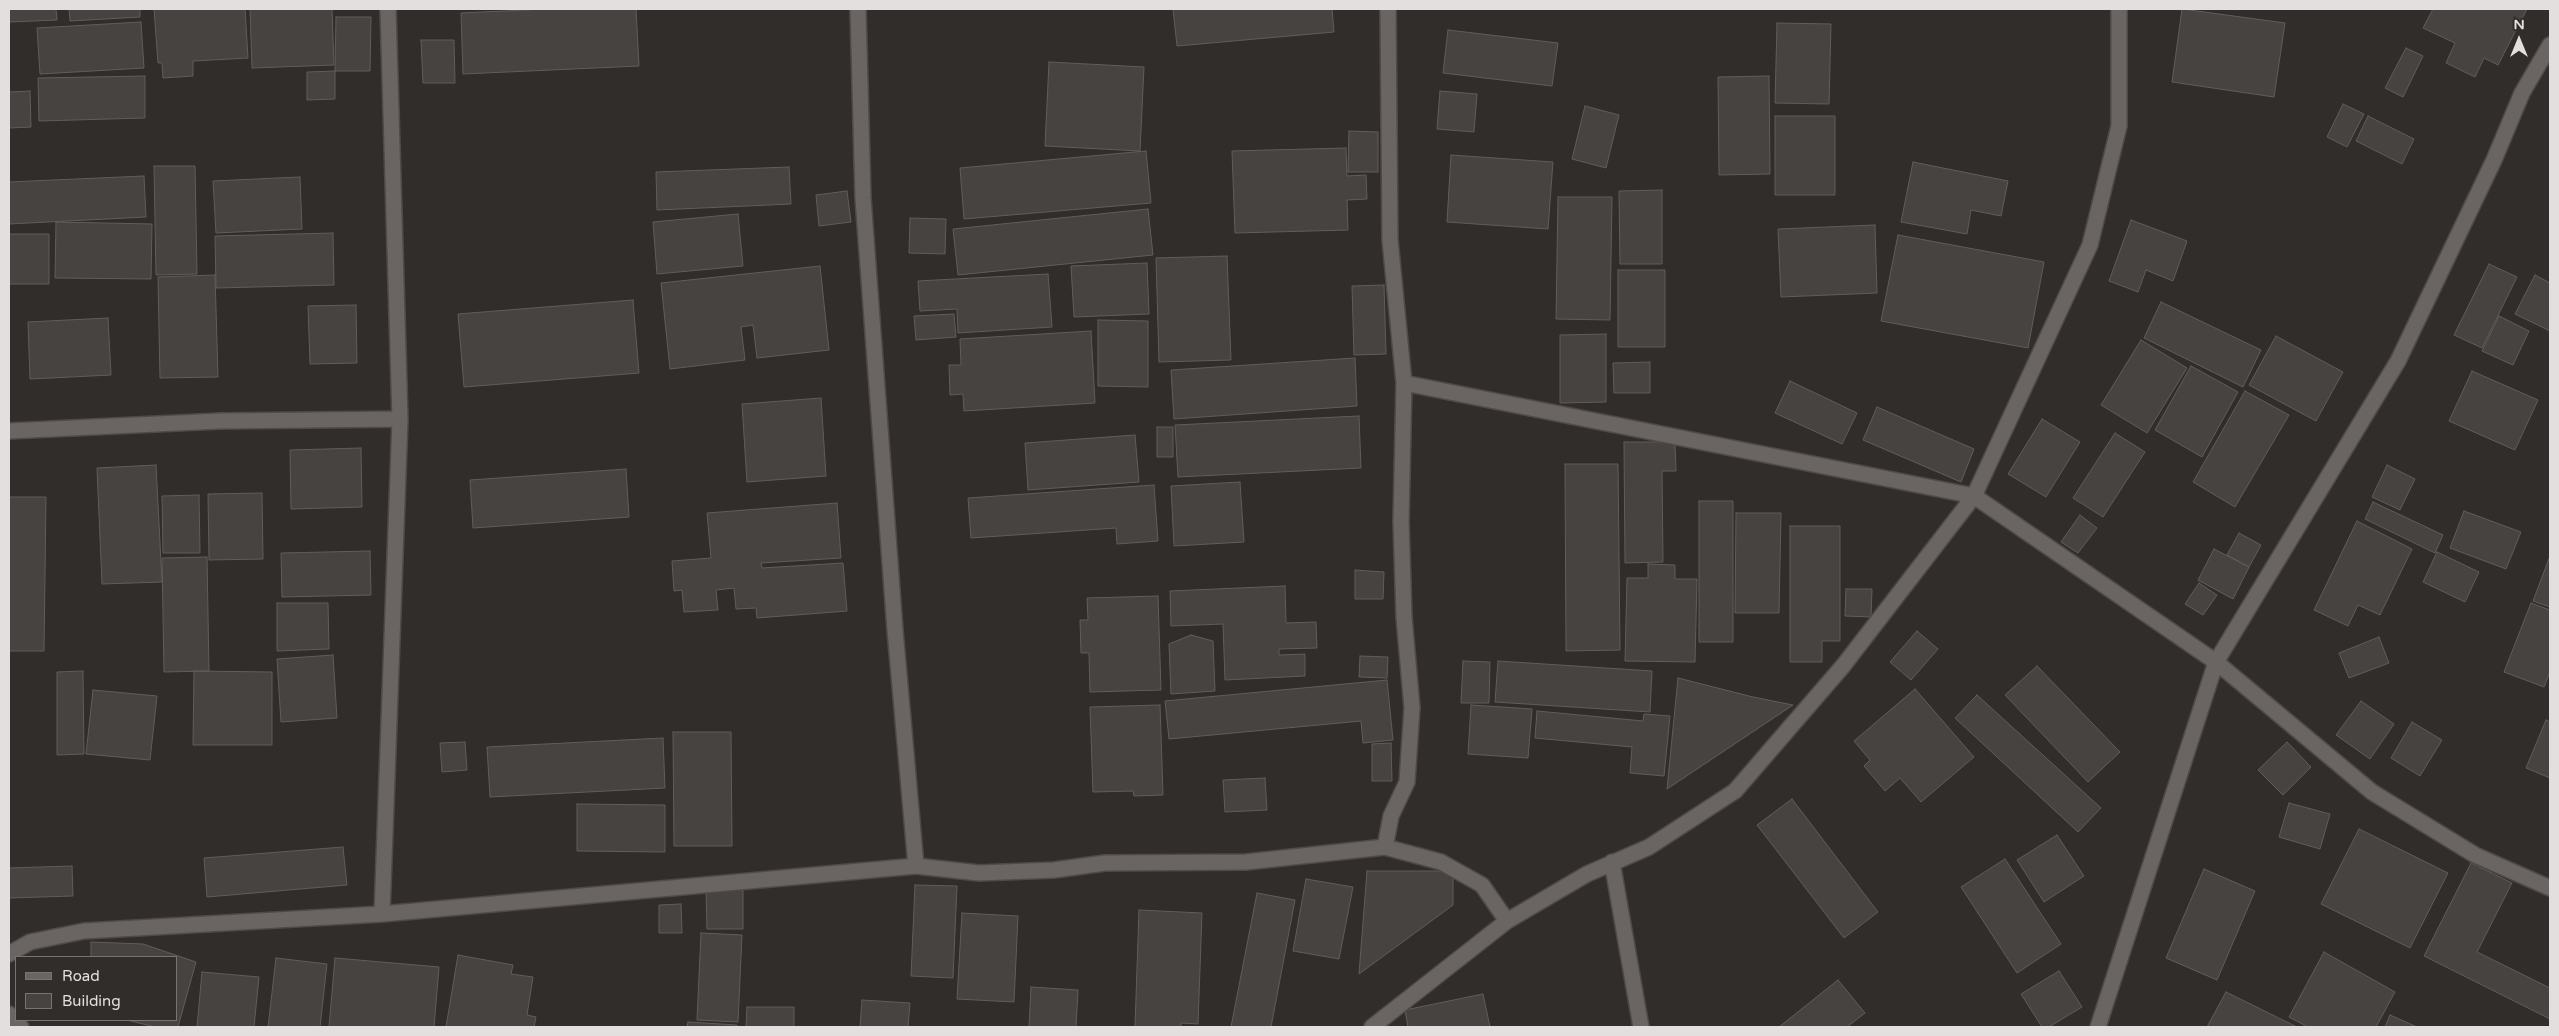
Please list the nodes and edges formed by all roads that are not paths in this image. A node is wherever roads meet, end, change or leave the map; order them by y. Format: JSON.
{"nodes":[{"id":1,"x":388,"y":9,"type":"edge"},
{"id":2,"x":858,"y":9,"type":"edge"},
{"id":3,"x":1388,"y":9,"type":"edge"},
{"id":4,"x":2119,"y":9,"type":"edge"},
{"id":5,"x":2550,"y":45,"type":"edge"},
{"id":6,"x":1404,"y":383,"type":"junction"},
{"id":7,"x":400,"y":419,"type":"junction"},
{"id":8,"x":9,"y":431,"type":"edge"},
{"id":9,"x":1974,"y":496,"type":"junction"},
{"id":10,"x":2216,"y":662,"type":"junction"},
{"id":11,"x":1385,"y":848,"type":"junction"},
{"id":12,"x":1612,"y":862,"type":"junction"},
{"id":13,"x":916,"y":866,"type":"junction"},
{"id":14,"x":2550,"y":888,"type":"edge"},
{"id":15,"x":382,"y":914,"type":"junction"},
{"id":16,"x":1507,"y":921,"type":"junction"},
{"id":17,"x":9,"y":954,"type":"edge"},
{"id":18,"x":1372,"y":1027,"type":"edge"},
{"id":19,"x":1641,"y":1027,"type":"edge"},
{"id":20,"x":2098,"y":1027,"type":"edge"}],
"edges":[{"from":1,"to":7,"type":"street"},
{"from":2,"to":13,"type":"street"},
{"from":3,"to":6,"type":"street"},
{"from":4,"to":9,"type":"street"},
{"from":5,"to":10,"type":"street"},
{"from":6,"to":9,"type":"street"},
{"from":6,"to":11,"type":"street"},
{"from":7,"to":8,"type":"street"},
{"from":7,"to":15,"type":"street"},
{"from":9,"to":10,"type":"street"},
{"from":9,"to":12,"type":"street"},
{"from":10,"to":14,"type":"street"},
{"from":10,"to":20,"type":"street"},
{"from":11,"to":13,"type":"street"},
{"from":11,"to":16,"type":"street"},
{"from":12,"to":16,"type":"street"},
{"from":12,"to":19,"type":"street"},
{"from":13,"to":15,"type":"street"},
{"from":15,"to":17,"type":"street"},
{"from":16,"to":18,"type":"street"}]}
